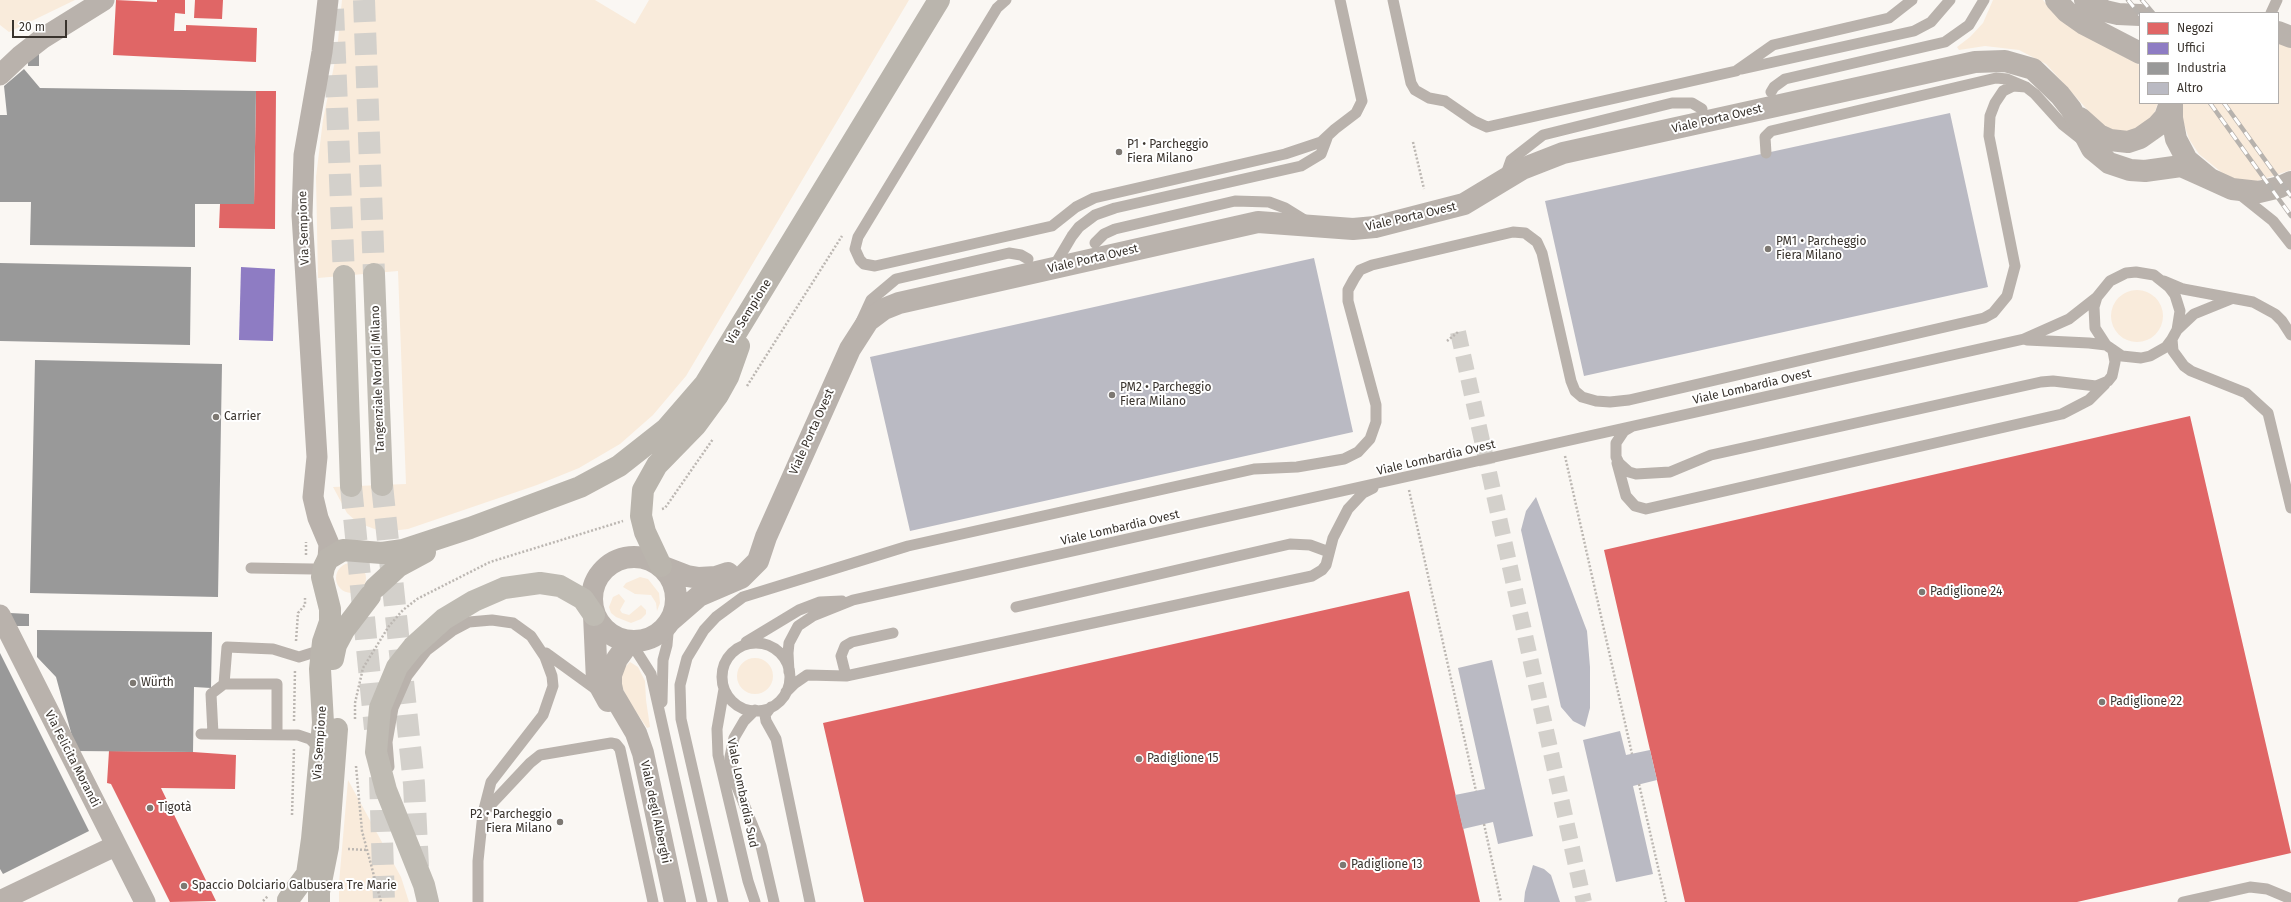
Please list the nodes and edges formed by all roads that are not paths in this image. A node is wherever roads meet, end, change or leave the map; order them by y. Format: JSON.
{"nodes":[{"id":1,"x":104,"y":0,"type":"edge"},
{"id":2,"x":328,"y":0,"type":"edge"},
{"id":3,"x":939,"y":0,"type":"edge"},
{"id":4,"x":1006,"y":0,"type":"edge"},
{"id":5,"x":1340,"y":0,"type":"edge"},
{"id":6,"x":1393,"y":0,"type":"edge"},
{"id":7,"x":1912,"y":0,"type":"edge"},
{"id":8,"x":1950,"y":0,"type":"edge"},
{"id":9,"x":1984,"y":0,"type":"edge"},
{"id":10,"x":2056,"y":0,"type":"edge"},
{"id":11,"x":2085,"y":0,"type":"edge"},
{"id":12,"x":2277,"y":0,"type":"edge"},
{"id":13,"x":2271,"y":12,"type":"edge"},
{"id":14,"x":2139,"y":14,"type":"edge"},
{"id":15,"x":2279,"y":32,"type":"edge"},
{"id":16,"x":2291,"y":37,"type":"edge"},
{"id":17,"x":2139,"y":52,"type":"edge"},
{"id":18,"x":2,"y":68,"type":"edge"},
{"id":19,"x":1736,"y":71,"type":"junction"},
{"id":20,"x":2026,"y":86,"type":"junction"},
{"id":21,"x":1770,"y":92,"type":"dead end"},
{"id":22,"x":2171,"y":104,"type":"edge"},
{"id":23,"x":2171,"y":104,"type":"edge"},
{"id":24,"x":1702,"y":109,"type":"dead end"},
{"id":25,"x":2071,"y":109,"type":"junction"},
{"id":26,"x":1327,"y":138,"type":"junction"},
{"id":27,"x":2092,"y":149,"type":"junction"},
{"id":28,"x":1766,"y":153,"type":"dead end"},
{"id":29,"x":1504,"y":179,"type":"junction"},
{"id":30,"x":2210,"y":179,"type":"junction"},
{"id":31,"x":2287,"y":186,"type":"edge"},
{"id":32,"x":2232,"y":189,"type":"junction"},
{"id":33,"x":1311,"y":225,"type":"junction"},
{"id":34,"x":1095,"y":243,"type":"dead end"},
{"id":35,"x":2291,"y":244,"type":"edge"},
{"id":36,"x":1028,"y":259,"type":"dead end"},
{"id":37,"x":1053,"y":268,"type":"junction"},
{"id":38,"x":374,"y":274,"type":"tunnel mouth"},
{"id":39,"x":344,"y":276,"type":"tunnel mouth"},
{"id":40,"x":2162,"y":281,"type":"junction"},
{"id":41,"x":2097,"y":297,"type":"junction"},
{"id":42,"x":2233,"y":299,"type":"junction"},
{"id":43,"x":753,"y":307,"type":"junction"},
{"id":44,"x":2175,"y":334,"type":"junction"},
{"id":45,"x":2291,"y":335,"type":"edge"},
{"id":46,"x":2024,"y":339,"type":"junction"},
{"id":47,"x":2110,"y":348,"type":"junction"},
{"id":48,"x":850,"y":349,"type":"junction"},
{"id":49,"x":2108,"y":381,"type":"junction"},
{"id":50,"x":1633,"y":426,"type":"junction"},
{"id":51,"x":317,"y":457,"type":"junction"},
{"id":52,"x":1616,"y":457,"type":"junction"},
{"id":53,"x":1382,"y":483,"type":"junction"},
{"id":54,"x":382,"y":485,"type":"tunnel mouth"},
{"id":55,"x":351,"y":486,"type":"tunnel mouth"},
{"id":56,"x":2291,"y":508,"type":"edge"},
{"id":57,"x":470,"y":528,"type":"junction"},
{"id":58,"x":766,"y":537,"type":"junction"},
{"id":59,"x":358,"y":550,"type":"junction"},
{"id":60,"x":1329,"y":552,"type":"junction"},
{"id":61,"x":661,"y":566,"type":"junction"},
{"id":62,"x":251,"y":568,"type":"dead end"},
{"id":63,"x":320,"y":570,"type":"junction"},
{"id":64,"x":373,"y":592,"type":"junction"},
{"id":65,"x":853,"y":600,"type":"junction"},
{"id":66,"x":1016,"y":607,"type":"dead end"},
{"id":67,"x":0,"y":615,"type":"edge"},
{"id":68,"x":594,"y":615,"type":"junction"},
{"id":69,"x":669,"y":622,"type":"junction"},
{"id":70,"x":893,"y":633,"type":"dead end"},
{"id":71,"x":630,"y":641,"type":"junction"},
{"id":72,"x":323,"y":642,"type":"junction"},
{"id":73,"x":538,"y":646,"type":"junction"},
{"id":74,"x":737,"y":648,"type":"junction"},
{"id":75,"x":789,"y":672,"type":"junction"},
{"id":76,"x":846,"y":676,"type":"junction"},
{"id":77,"x":224,"y":684,"type":"junction"},
{"id":78,"x":724,"y":689,"type":"junction"},
{"id":79,"x":786,"y":692,"type":"junction"},
{"id":80,"x":605,"y":697,"type":"junction"},
{"id":81,"x":771,"y":707,"type":"junction"},
{"id":82,"x":755,"y":710,"type":"junction"},
{"id":83,"x":661,"y":721,"type":"junction"},
{"id":84,"x":630,"y":723,"type":"junction"},
{"id":85,"x":201,"y":734,"type":"dead end"},
{"id":86,"x":213,"y":734,"type":"junction"},
{"id":87,"x":277,"y":734,"type":"junction"},
{"id":88,"x":320,"y":749,"type":"junction"},
{"id":89,"x":483,"y":813,"type":"junction"},
{"id":90,"x":401,"y":830,"type":"junction"},
{"id":91,"x":115,"y":846,"type":"junction"},
{"id":92,"x":281,"y":899,"type":"edge"},
{"id":93,"x":2291,"y":899,"type":"edge"},
{"id":94,"x":0,"y":901,"type":"edge"},
{"id":95,"x":145,"y":902,"type":"edge"},
{"id":96,"x":319,"y":902,"type":"edge"},
{"id":97,"x":428,"y":902,"type":"edge"},
{"id":98,"x":478,"y":902,"type":"edge"},
{"id":99,"x":654,"y":902,"type":"edge"},
{"id":100,"x":675,"y":902,"type":"edge"},
{"id":101,"x":702,"y":902,"type":"edge"},
{"id":102,"x":723,"y":902,"type":"edge"},
{"id":103,"x":754,"y":902,"type":"edge"},
{"id":104,"x":774,"y":902,"type":"edge"},
{"id":105,"x":810,"y":902,"type":"edge"},
{"id":106,"x":2183,"y":902,"type":"edge"}],
"edges":[{"from":1,"to":18,"type":"street"},
{"from":2,"to":51,"type":"street","name":"Via Sempione"},
{"from":3,"to":43,"type":"main road","name":"Via Sempione"},
{"from":4,"to":26,"type":"lane"},
{"from":5,"to":26,"type":"lane"},
{"from":6,"to":19,"type":"lane"},
{"from":7,"to":19,"type":"lane"},
{"from":8,"to":19,"type":"lane"},
{"from":9,"to":21,"type":"lane"},
{"from":10,"to":17,"type":"street"},
{"from":11,"to":14,"type":"street"},
{"from":12,"to":13,"type":"lane"},
{"from":15,"to":16,"type":"street"},
{"from":20,"to":27,"type":"lane"},
{"from":20,"to":28,"type":"lane"},
{"from":20,"to":102,"type":"lane"},
{"from":22,"to":25,"type":"street","name":"Viale Porta Ovest"},
{"from":23,"to":30,"type":"street"},
{"from":24,"to":29,"type":"lane"},
{"from":25,"to":27,"type":"street","name":"Viale Porta Ovest"},
{"from":25,"to":29,"type":"street","name":"Viale Porta Ovest"},
{"from":26,"to":37,"type":"lane"},
{"from":27,"to":30,"type":"street","name":"Viale Porta Ovest"},
{"from":29,"to":33,"type":"street","name":"Viale Porta Ovest"},
{"from":30,"to":32,"type":"street"},
{"from":31,"to":32,"type":"street"},
{"from":32,"to":35,"type":"lane"},
{"from":33,"to":34,"type":"lane"},
{"from":33,"to":37,"type":"street","name":"Viale Porta Ovest"},
{"from":36,"to":48,"type":"lane"},
{"from":37,"to":48,"type":"street","name":"Viale Porta Ovest"},
{"from":38,"to":54,"type":"highway","name":"Tangenziale Nord di Milano"},
{"from":39,"to":55,"type":"highway"},
{"from":40,"to":41,"type":"lane"},
{"from":40,"to":42,"type":"lane"},
{"from":40,"to":44,"type":"lane"},
{"from":41,"to":46,"type":"lane","name":"Viale Lombardia Ovest"},
{"from":41,"to":47,"type":"lane"},
{"from":42,"to":44,"type":"lane"},
{"from":42,"to":45,"type":"lane"},
{"from":43,"to":57,"type":"main road","name":"Via Sempione"},
{"from":43,"to":61,"type":"main road"},
{"from":44,"to":47,"type":"lane"},
{"from":44,"to":56,"type":"lane"},
{"from":46,"to":47,"type":"lane","name":"Viale Lombardia Ovest"},
{"from":46,"to":50,"type":"lane","name":"Viale Lombardia Ovest"},
{"from":47,"to":49,"type":"lane"},
{"from":48,"to":58,"type":"street","name":"Viale Porta Ovest"},
{"from":49,"to":52,"type":"lane"},
{"from":49,"to":52,"type":"lane"},
{"from":50,"to":52,"type":"lane"},
{"from":50,"to":53,"type":"lane","name":"Viale Lombardia Ovest"},
{"from":51,"to":59,"type":"street","name":"Via Sempione"},
{"from":51,"to":63,"type":"street","name":"Via Sempione"},
{"from":53,"to":60,"type":"lane"},
{"from":53,"to":65,"type":"lane","name":"Viale Lombardia Ovest"},
{"from":57,"to":59,"type":"main road","name":"Via Sempione"},
{"from":57,"to":64,"type":"main road","name":"Via Sempione"},
{"from":58,"to":61,"type":"street","name":"Viale Porta Ovest"},
{"from":58,"to":69,"type":"street","name":"Viale Porta Ovest"},
{"from":59,"to":63,"type":"main road","name":"Via Sempione"},
{"from":59,"to":64,"type":"main road"},
{"from":60,"to":66,"type":"lane"},
{"from":60,"to":76,"type":"lane"},
{"from":61,"to":68,"type":"street"},
{"from":61,"to":69,"type":"street"},
{"from":62,"to":63,"type":"lane"},
{"from":63,"to":64,"type":"main road"},
{"from":63,"to":72,"type":"main road","name":"Via Sempione"},
{"from":64,"to":96,"type":"main road","name":"Via Sempione"},
{"from":65,"to":74,"type":"lane","name":"Viale Lombardia Ovest"},
{"from":65,"to":75,"type":"lane","name":"Viale Lombardia Ovest"},
{"from":67,"to":91,"type":"street","name":"Via Felicita Morandi"},
{"from":68,"to":71,"type":"street"},
{"from":68,"to":80,"type":"street","name":"Viale degli Alberghi"},
{"from":68,"to":90,"type":"highway"},
{"from":69,"to":71,"type":"street"},
{"from":69,"to":83,"type":"lane"},
{"from":70,"to":76,"type":"lane"},
{"from":71,"to":83,"type":"lane"},
{"from":71,"to":84,"type":"street","name":"Viale degli Alberghi"},
{"from":72,"to":77,"type":"lane"},
{"from":72,"to":88,"type":"main road","name":"Via Sempione"},
{"from":73,"to":80,"type":"lane"},
{"from":73,"to":89,"type":"lane"},
{"from":73,"to":90,"type":"lane"},
{"from":74,"to":75,"type":"lane"},
{"from":74,"to":78,"type":"lane"},
{"from":75,"to":79,"type":"lane"},
{"from":76,"to":79,"type":"lane"},
{"from":77,"to":86,"type":"lane"},
{"from":77,"to":87,"type":"lane"},
{"from":78,"to":82,"type":"lane"},
{"from":78,"to":103,"type":"lane","name":"Viale Lombardia Sud"},
{"from":79,"to":81,"type":"lane"},
{"from":80,"to":84,"type":"street","name":"Viale degli Alberghi"},
{"from":81,"to":82,"type":"lane"},
{"from":81,"to":105,"type":"lane"},
{"from":82,"to":104,"type":"lane","name":"Viale Lombardia Sud"},
{"from":83,"to":101,"type":"lane"},
{"from":84,"to":100,"type":"street","name":"Viale degli Alberghi"},
{"from":85,"to":86,"type":"lane"},
{"from":86,"to":87,"type":"lane"},
{"from":87,"to":88,"type":"lane"},
{"from":88,"to":92,"type":"main road","name":"Via Sempione"},
{"from":89,"to":98,"type":"lane"},
{"from":89,"to":99,"type":"lane"},
{"from":90,"to":97,"type":"highway"},
{"from":91,"to":94,"type":"street"},
{"from":91,"to":95,"type":"street","name":"Via Felicita Morandi"},
{"from":93,"to":106,"type":"lane"}]}
